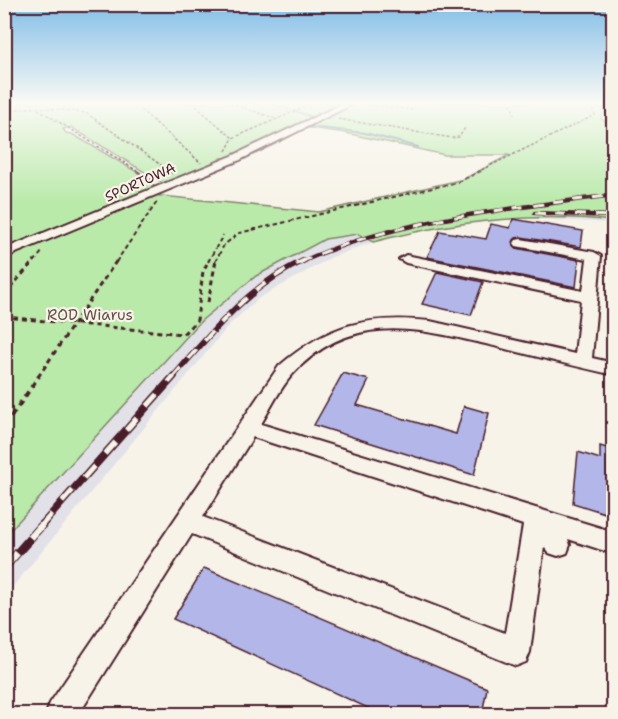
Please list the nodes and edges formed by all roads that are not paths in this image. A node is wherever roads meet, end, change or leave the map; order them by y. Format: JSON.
{"nodes":[{"id":1,"x":282,"y":137,"type":"edge"},
{"id":2,"x":521,"y":243,"type":"dead end"},
{"id":3,"x":4,"y":254,"type":"edge"},
{"id":4,"x":406,"y":259,"type":"dead end"},
{"id":5,"x":589,"y":297,"type":"junction"},
{"id":6,"x":583,"y":361,"type":"junction"},
{"id":7,"x":614,"y":369,"type":"edge"},
{"id":8,"x":249,"y":428,"type":"junction"},
{"id":9,"x":536,"y":519,"type":"junction"},
{"id":10,"x":188,"y":522,"type":"junction"},
{"id":11,"x":614,"y":543,"type":"edge"},
{"id":12,"x":558,"y":545,"type":"dead end"},
{"id":13,"x":61,"y":714,"type":"edge"}],
"edges":[{"from":1,"to":3,"type":"street","name":"SPORTOWA"},
{"from":2,"to":5,"type":"street"},
{"from":4,"to":5,"type":"street"},
{"from":5,"to":6,"type":"street"},
{"from":6,"to":7,"type":"street"},
{"from":6,"to":8,"type":"street"},
{"from":8,"to":9,"type":"street"},
{"from":8,"to":10,"type":"street"},
{"from":9,"to":10,"type":"street"},
{"from":9,"to":11,"type":"street"},
{"from":9,"to":12,"type":"street"},
{"from":10,"to":13,"type":"street"}]}
